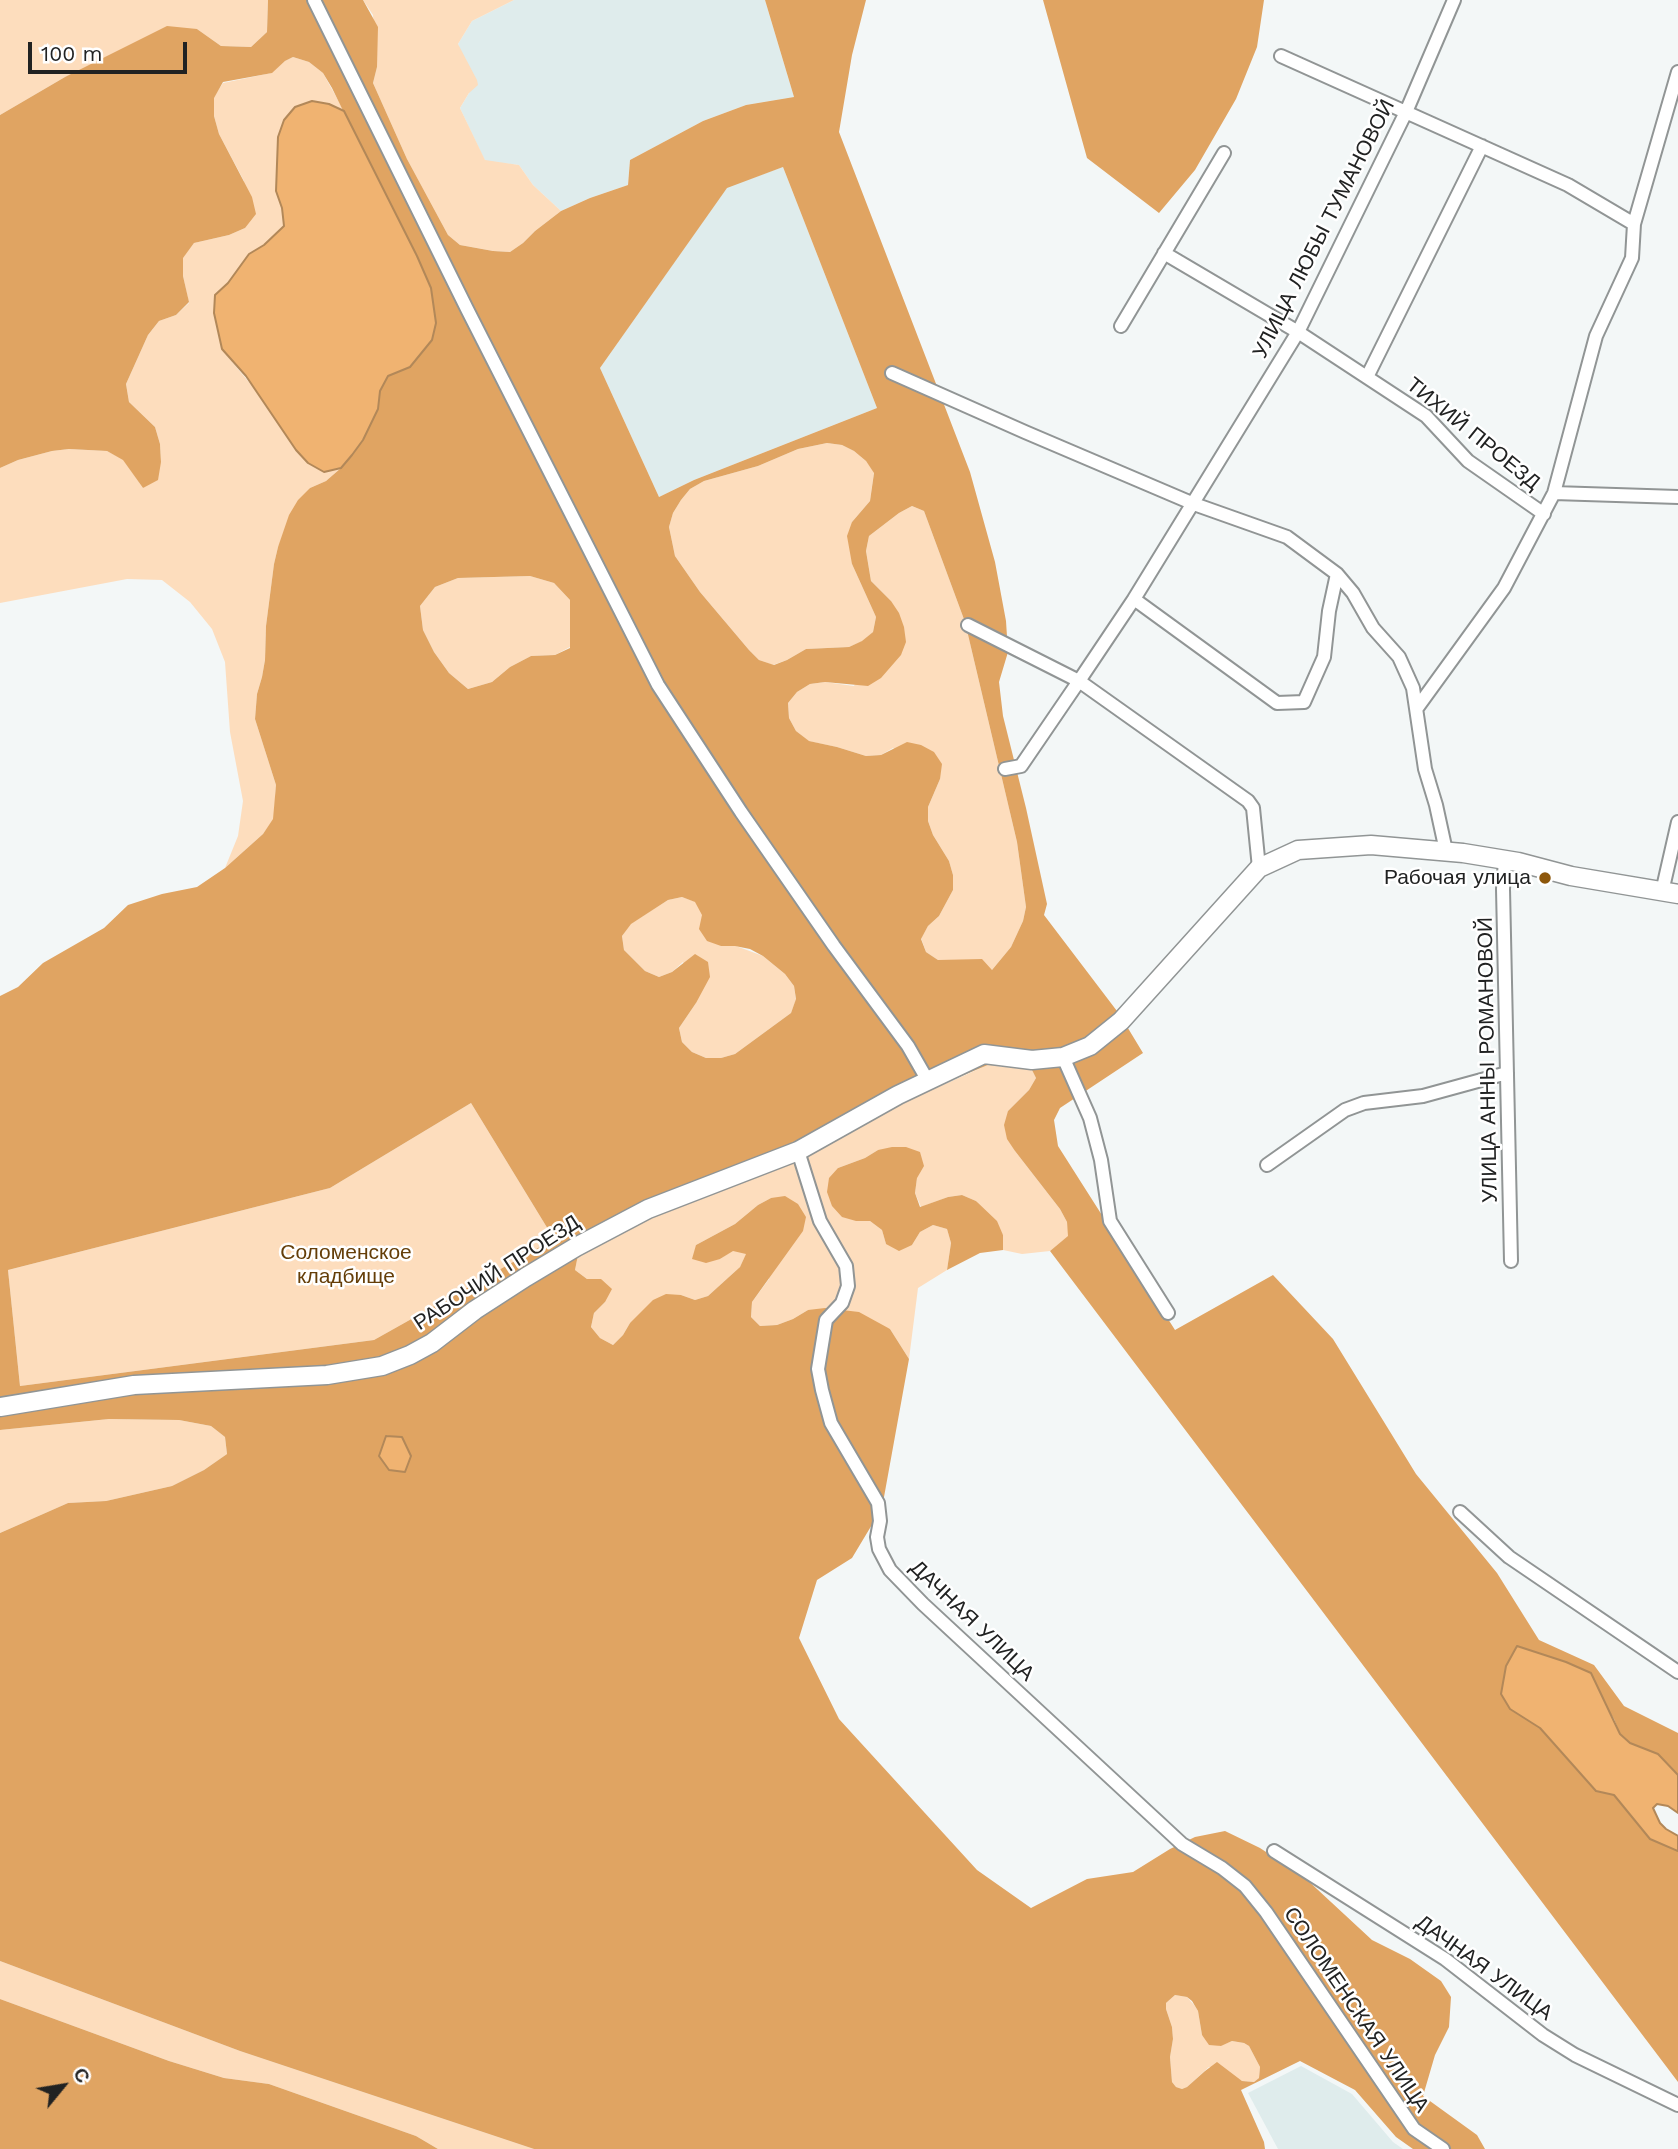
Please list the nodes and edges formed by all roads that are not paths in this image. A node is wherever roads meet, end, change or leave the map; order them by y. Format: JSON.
{"nodes":[{"id":1,"x":314,"y":0,"type":"edge"},
{"id":2,"x":1454,"y":0,"type":"edge"},
{"id":3,"x":1281,"y":56,"type":"dead end"},
{"id":4,"x":1678,"y":72,"type":"edge"},
{"id":5,"x":1406,"y":112,"type":"junction"},
{"id":6,"x":1482,"y":146,"type":"junction"},
{"id":7,"x":1224,"y":153,"type":"dead end"},
{"id":8,"x":1634,"y":224,"type":"junction"},
{"id":9,"x":1164,"y":253,"type":"junction"},
{"id":10,"x":1121,"y":326,"type":"dead end"},
{"id":11,"x":1298,"y":332,"type":"junction"},
{"id":12,"x":892,"y":373,"type":"dead end"},
{"id":13,"x":1367,"y":377,"type":"junction"},
{"id":14,"x":1554,"y":493,"type":"junction"},
{"id":15,"x":1678,"y":497,"type":"edge"},
{"id":16,"x":1194,"y":504,"type":"junction"},
{"id":17,"x":1544,"y":514,"type":"junction"},
{"id":18,"x":1337,"y":574,"type":"junction"},
{"id":19,"x":1135,"y":599,"type":"junction"},
{"id":20,"x":968,"y":625,"type":"dead end"},
{"id":21,"x":1079,"y":681,"type":"junction"},
{"id":22,"x":1418,"y":708,"type":"junction"},
{"id":23,"x":1005,"y":769,"type":"dead end"},
{"id":24,"x":1678,"y":822,"type":"edge"},
{"id":25,"x":1446,"y":851,"type":"junction"},
{"id":26,"x":1505,"y":860,"type":"junction"},
{"id":27,"x":1259,"y":868,"type":"junction"},
{"id":28,"x":1670,"y":893,"type":"edge"},
{"id":29,"x":1063,"y":1057,"type":"junction"},
{"id":30,"x":1507,"y":1073,"type":"junction"},
{"id":31,"x":928,"y":1081,"type":"junction"},
{"id":32,"x":798,"y":1151,"type":"junction"},
{"id":33,"x":1267,"y":1165,"type":"dead end"},
{"id":34,"x":1511,"y":1261,"type":"dead end"},
{"id":35,"x":1168,"y":1312,"type":"dead end"},
{"id":36,"x":0,"y":1407,"type":"edge"},
{"id":37,"x":1460,"y":1512,"type":"dead end"},
{"id":38,"x":1678,"y":1672,"type":"edge"},
{"id":39,"x":1274,"y":1851,"type":"dead end"},
{"id":40,"x":1245,"y":1885,"type":"joint"},
{"id":41,"x":1678,"y":2105,"type":"edge"},
{"id":42,"x":1443,"y":2149,"type":"edge"}],
"edges":[{"from":1,"to":31,"type":"street"},
{"from":2,"to":5,"type":"street","name":"УЛИЦА ЛЮБЫ ТУМАНОВОЙ"},
{"from":3,"to":5,"type":"street"},
{"from":4,"to":8,"type":"street"},
{"from":5,"to":6,"type":"street"},
{"from":5,"to":11,"type":"street","name":"УЛИЦА ЛЮБЫ ТУМАНОВОЙ"},
{"from":6,"to":8,"type":"street"},
{"from":6,"to":13,"type":"street"},
{"from":7,"to":9,"type":"street"},
{"from":8,"to":14,"type":"street"},
{"from":9,"to":10,"type":"street"},
{"from":9,"to":11,"type":"street","name":"ТИХИЙ ПРОЕЗД"},
{"from":11,"to":13,"type":"street","name":"ТИХИЙ ПРОЕЗД"},
{"from":11,"to":16,"type":"street","name":"УЛИЦА ЛЮБЫ ТУМАНОВОЙ"},
{"from":12,"to":16,"type":"street"},
{"from":13,"to":17,"type":"street","name":"ТИХИЙ ПРОЕЗД"},
{"from":14,"to":15,"type":"street"},
{"from":14,"to":17,"type":"street"},
{"from":16,"to":18,"type":"street"},
{"from":16,"to":19,"type":"street","name":"УЛИЦА ЛЮБЫ ТУМАНОВОЙ"},
{"from":17,"to":22,"type":"street"},
{"from":18,"to":19,"type":"street"},
{"from":18,"to":22,"type":"street"},
{"from":19,"to":21,"type":"street","name":"УЛИЦА ЛЮБЫ ТУМАНОВОЙ"},
{"from":20,"to":21,"type":"street"},
{"from":21,"to":23,"type":"street","name":"УЛИЦА ЛЮБЫ ТУМАНОВОЙ"},
{"from":21,"to":27,"type":"street"},
{"from":22,"to":25,"type":"street"},
{"from":24,"to":28,"type":"street"},
{"from":25,"to":26,"type":"street"},
{"from":25,"to":27,"type":"street"},
{"from":26,"to":28,"type":"street"},
{"from":26,"to":30,"type":"street","name":"УЛИЦА АННЫ РОМАНОВОЙ"},
{"from":27,"to":29,"type":"street"},
{"from":29,"to":31,"type":"street","name":"РАБОЧИЙ ПРОЕЗД"},
{"from":29,"to":35,"type":"street"},
{"from":30,"to":33,"type":"street"},
{"from":30,"to":34,"type":"street","name":"УЛИЦА АННЫ РОМАНОВОЙ"},
{"from":31,"to":32,"type":"street","name":"РАБОЧИЙ ПРОЕЗД"},
{"from":32,"to":36,"type":"street","name":"РАБОЧИЙ ПРОЕЗД"},
{"from":32,"to":40,"type":"street","name":"ДАЧНАЯ УЛИЦА"},
{"from":37,"to":38,"type":"street"},
{"from":39,"to":41,"type":"street","name":"ДАЧНАЯ УЛИЦА"},
{"from":40,"to":42,"type":"street","name":"СОЛОМЕНСКАЯ УЛИЦА"}]}
